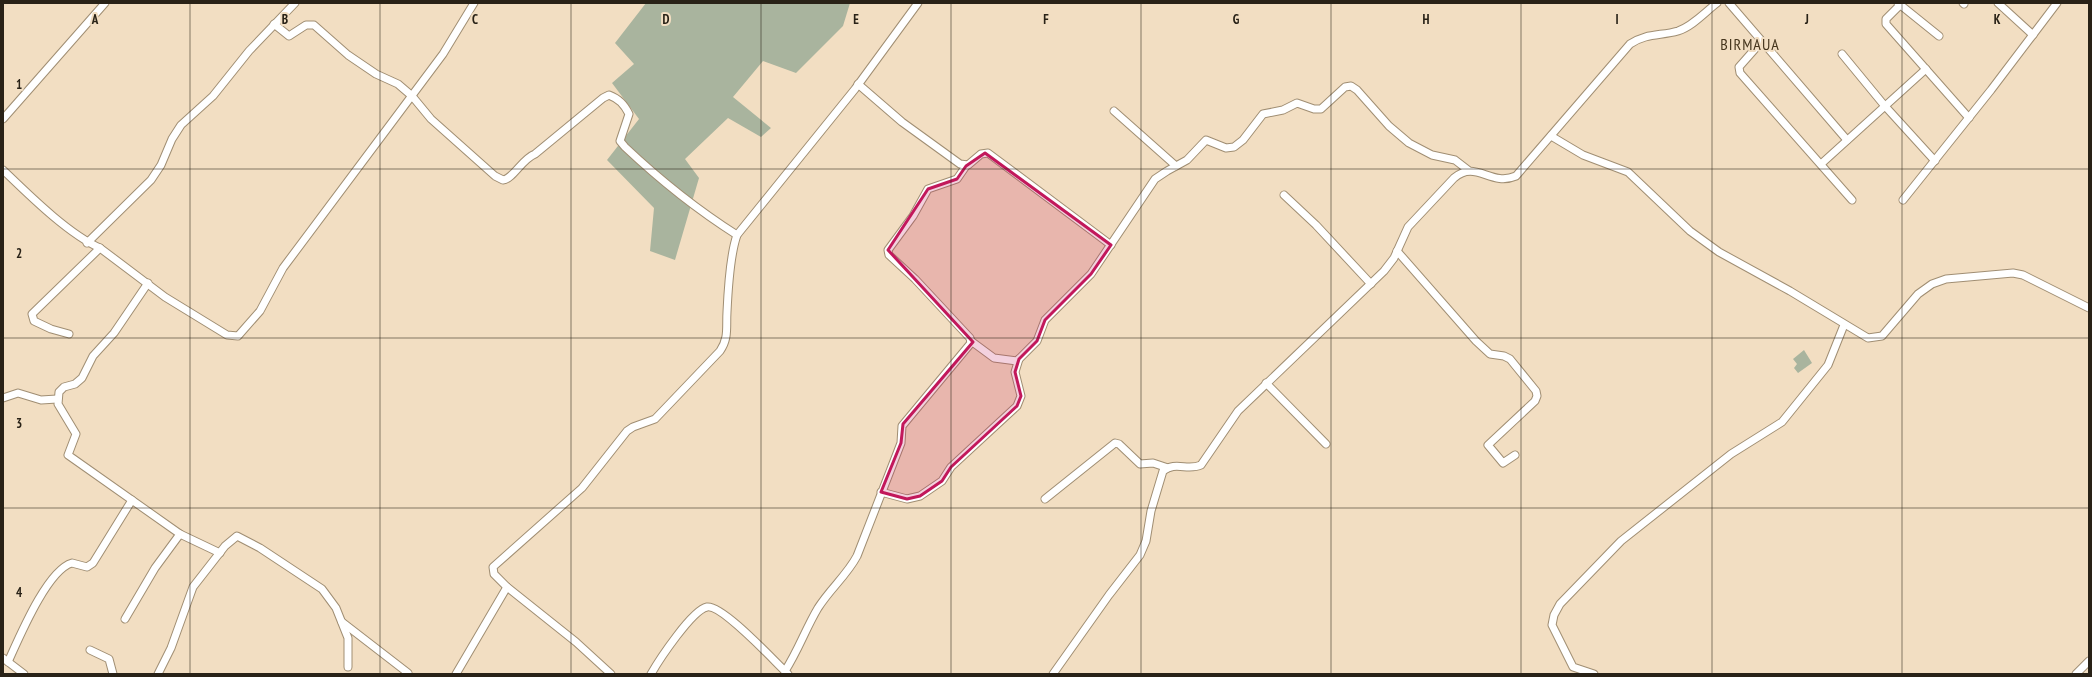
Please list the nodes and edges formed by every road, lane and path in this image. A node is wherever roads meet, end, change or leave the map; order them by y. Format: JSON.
{"nodes":[{"id":1,"x":105,"y":3,"type":"edge"},
{"id":2,"x":295,"y":3,"type":"edge"},
{"id":3,"x":474,"y":3,"type":"edge"},
{"id":4,"x":918,"y":3,"type":"edge"},
{"id":5,"x":1716,"y":3,"type":"edge"},
{"id":6,"x":1729,"y":3,"type":"edge"},
{"id":7,"x":1998,"y":3,"type":"edge"},
{"id":8,"x":2058,"y":3,"type":"edge"},
{"id":9,"x":1899,"y":4,"type":"edge"},
{"id":10,"x":274,"y":24,"type":"junction"},
{"id":11,"x":2034,"y":35,"type":"junction"},
{"id":12,"x":1940,"y":36,"type":"dead end"},
{"id":13,"x":1762,"y":41,"type":"junction"},
{"id":14,"x":1842,"y":54,"type":"dead end"},
{"id":15,"x":1926,"y":69,"type":"junction"},
{"id":16,"x":858,"y":84,"type":"junction"},
{"id":17,"x":412,"y":96,"type":"junction"},
{"id":18,"x":1884,"y":105,"type":"junction"},
{"id":19,"x":1114,"y":110,"type":"dead end"},
{"id":20,"x":1969,"y":118,"type":"junction"},
{"id":21,"x":3,"y":119,"type":"edge"},
{"id":22,"x":1551,"y":136,"type":"junction"},
{"id":23,"x":1847,"y":140,"type":"junction"},
{"id":24,"x":1935,"y":161,"type":"junction"},
{"id":25,"x":1821,"y":164,"type":"junction"},
{"id":26,"x":966,"y":166,"type":"junction"},
{"id":27,"x":1176,"y":166,"type":"junction"},
{"id":28,"x":3,"y":170,"type":"edge"},
{"id":29,"x":1468,"y":170,"type":"junction"},
{"id":30,"x":1284,"y":195,"type":"dead end"},
{"id":31,"x":1852,"y":200,"type":"dead end"},
{"id":32,"x":1903,"y":200,"type":"dead end"},
{"id":33,"x":737,"y":235,"type":"junction"},
{"id":34,"x":87,"y":243,"type":"junction"},
{"id":35,"x":1111,"y":245,"type":"junction"},
{"id":36,"x":100,"y":248,"type":"junction"},
{"id":37,"x":1397,"y":251,"type":"junction"},
{"id":38,"x":148,"y":283,"type":"junction"},
{"id":39,"x":1370,"y":284,"type":"junction"},
{"id":40,"x":2089,"y":308,"type":"edge"},
{"id":41,"x":1844,"y":325,"type":"junction"},
{"id":42,"x":69,"y":334,"type":"dead end"},
{"id":43,"x":971,"y":341,"type":"junction"},
{"id":44,"x":1018,"y":359,"type":"junction"},
{"id":45,"x":1266,"y":382,"type":"junction"},
{"id":46,"x":3,"y":398,"type":"edge"},
{"id":47,"x":57,"y":399,"type":"junction"},
{"id":48,"x":1326,"y":444,"type":"dead end"},
{"id":49,"x":1515,"y":456,"type":"dead end"},
{"id":50,"x":1168,"y":468,"type":"junction"},
{"id":51,"x":881,"y":492,"type":"junction"},
{"id":52,"x":1045,"y":499,"type":"dead end"},
{"id":53,"x":132,"y":500,"type":"junction"},
{"id":54,"x":180,"y":534,"type":"junction"},
{"id":55,"x":220,"y":554,"type":"junction"},
{"id":56,"x":507,"y":588,"type":"junction"},
{"id":57,"x":125,"y":619,"type":"dead end"},
{"id":58,"x":342,"y":622,"type":"junction"},
{"id":59,"x":90,"y":650,"type":"dead end"},
{"id":60,"x":6,"y":660,"type":"edge"},
{"id":61,"x":2089,"y":661,"type":"edge"},
{"id":62,"x":348,"y":667,"type":"dead end"},
{"id":63,"x":787,"y":672,"type":"edge"},
{"id":64,"x":408,"y":673,"type":"dead end"},
{"id":65,"x":24,"y":674,"type":"edge"},
{"id":66,"x":113,"y":674,"type":"edge"},
{"id":67,"x":158,"y":674,"type":"edge"},
{"id":68,"x":456,"y":674,"type":"edge"},
{"id":69,"x":611,"y":674,"type":"edge"},
{"id":70,"x":651,"y":674,"type":"edge"},
{"id":71,"x":1054,"y":674,"type":"edge"},
{"id":72,"x":1594,"y":674,"type":"edge"},
{"id":73,"x":2076,"y":674,"type":"edge"}],
"edges":[{"from":1,"to":21,"type":"street"},
{"from":2,"to":10,"type":"street"},
{"from":3,"to":17,"type":"street"},
{"from":4,"to":16,"type":"street"},
{"from":5,"to":22,"type":"street"},
{"from":6,"to":13,"type":"street"},
{"from":7,"to":11,"type":"street"},
{"from":8,"to":11,"type":"street"},
{"from":9,"to":12,"type":"street"},
{"from":9,"to":15,"type":"street"},
{"from":10,"to":17,"type":"street"},
{"from":10,"to":34,"type":"street"},
{"from":11,"to":20,"type":"street"},
{"from":13,"to":23,"type":"street"},
{"from":13,"to":25,"type":"street"},
{"from":14,"to":18,"type":"street"},
{"from":15,"to":18,"type":"street"},
{"from":15,"to":20,"type":"street"},
{"from":16,"to":26,"type":"street"},
{"from":16,"to":33,"type":"street"},
{"from":17,"to":33,"type":"street"},
{"from":17,"to":38,"type":"street"},
{"from":18,"to":23,"type":"street"},
{"from":18,"to":24,"type":"street"},
{"from":19,"to":27,"type":"street"},
{"from":20,"to":24,"type":"street"},
{"from":22,"to":29,"type":"street"},
{"from":22,"to":41,"type":"street"},
{"from":23,"to":25,"type":"street"},
{"from":24,"to":32,"type":"street"},
{"from":25,"to":31,"type":"street"},
{"from":26,"to":35,"type":"street"},
{"from":26,"to":43,"type":"street"},
{"from":27,"to":29,"type":"street"},
{"from":27,"to":35,"type":"street"},
{"from":28,"to":34,"type":"street"},
{"from":29,"to":37,"type":"street"},
{"from":30,"to":39,"type":"street"},
{"from":33,"to":56,"type":"street"},
{"from":34,"to":36,"type":"street"},
{"from":35,"to":44,"type":"street"},
{"from":36,"to":38,"type":"street"},
{"from":36,"to":42,"type":"street"},
{"from":37,"to":39,"type":"street"},
{"from":37,"to":49,"type":"street"},
{"from":38,"to":47,"type":"street"},
{"from":39,"to":45,"type":"street"},
{"from":40,"to":41,"type":"street"},
{"from":41,"to":72,"type":"street"},
{"from":43,"to":44,"type":"street"},
{"from":43,"to":51,"type":"street"},
{"from":44,"to":51,"type":"street"},
{"from":45,"to":48,"type":"street"},
{"from":45,"to":50,"type":"street"},
{"from":46,"to":47,"type":"street"},
{"from":47,"to":53,"type":"street"},
{"from":50,"to":52,"type":"street"},
{"from":50,"to":71,"type":"street"},
{"from":51,"to":63,"type":"street"},
{"from":53,"to":54,"type":"street"},
{"from":53,"to":60,"type":"street"},
{"from":54,"to":55,"type":"street"},
{"from":54,"to":57,"type":"street"},
{"from":55,"to":58,"type":"street"},
{"from":55,"to":67,"type":"street"},
{"from":56,"to":68,"type":"street"},
{"from":56,"to":69,"type":"street"},
{"from":58,"to":62,"type":"street"},
{"from":58,"to":64,"type":"street"},
{"from":59,"to":66,"type":"street"},
{"from":60,"to":65,"type":"street"},
{"from":61,"to":73,"type":"street"},
{"from":63,"to":70,"type":"street"}]}
